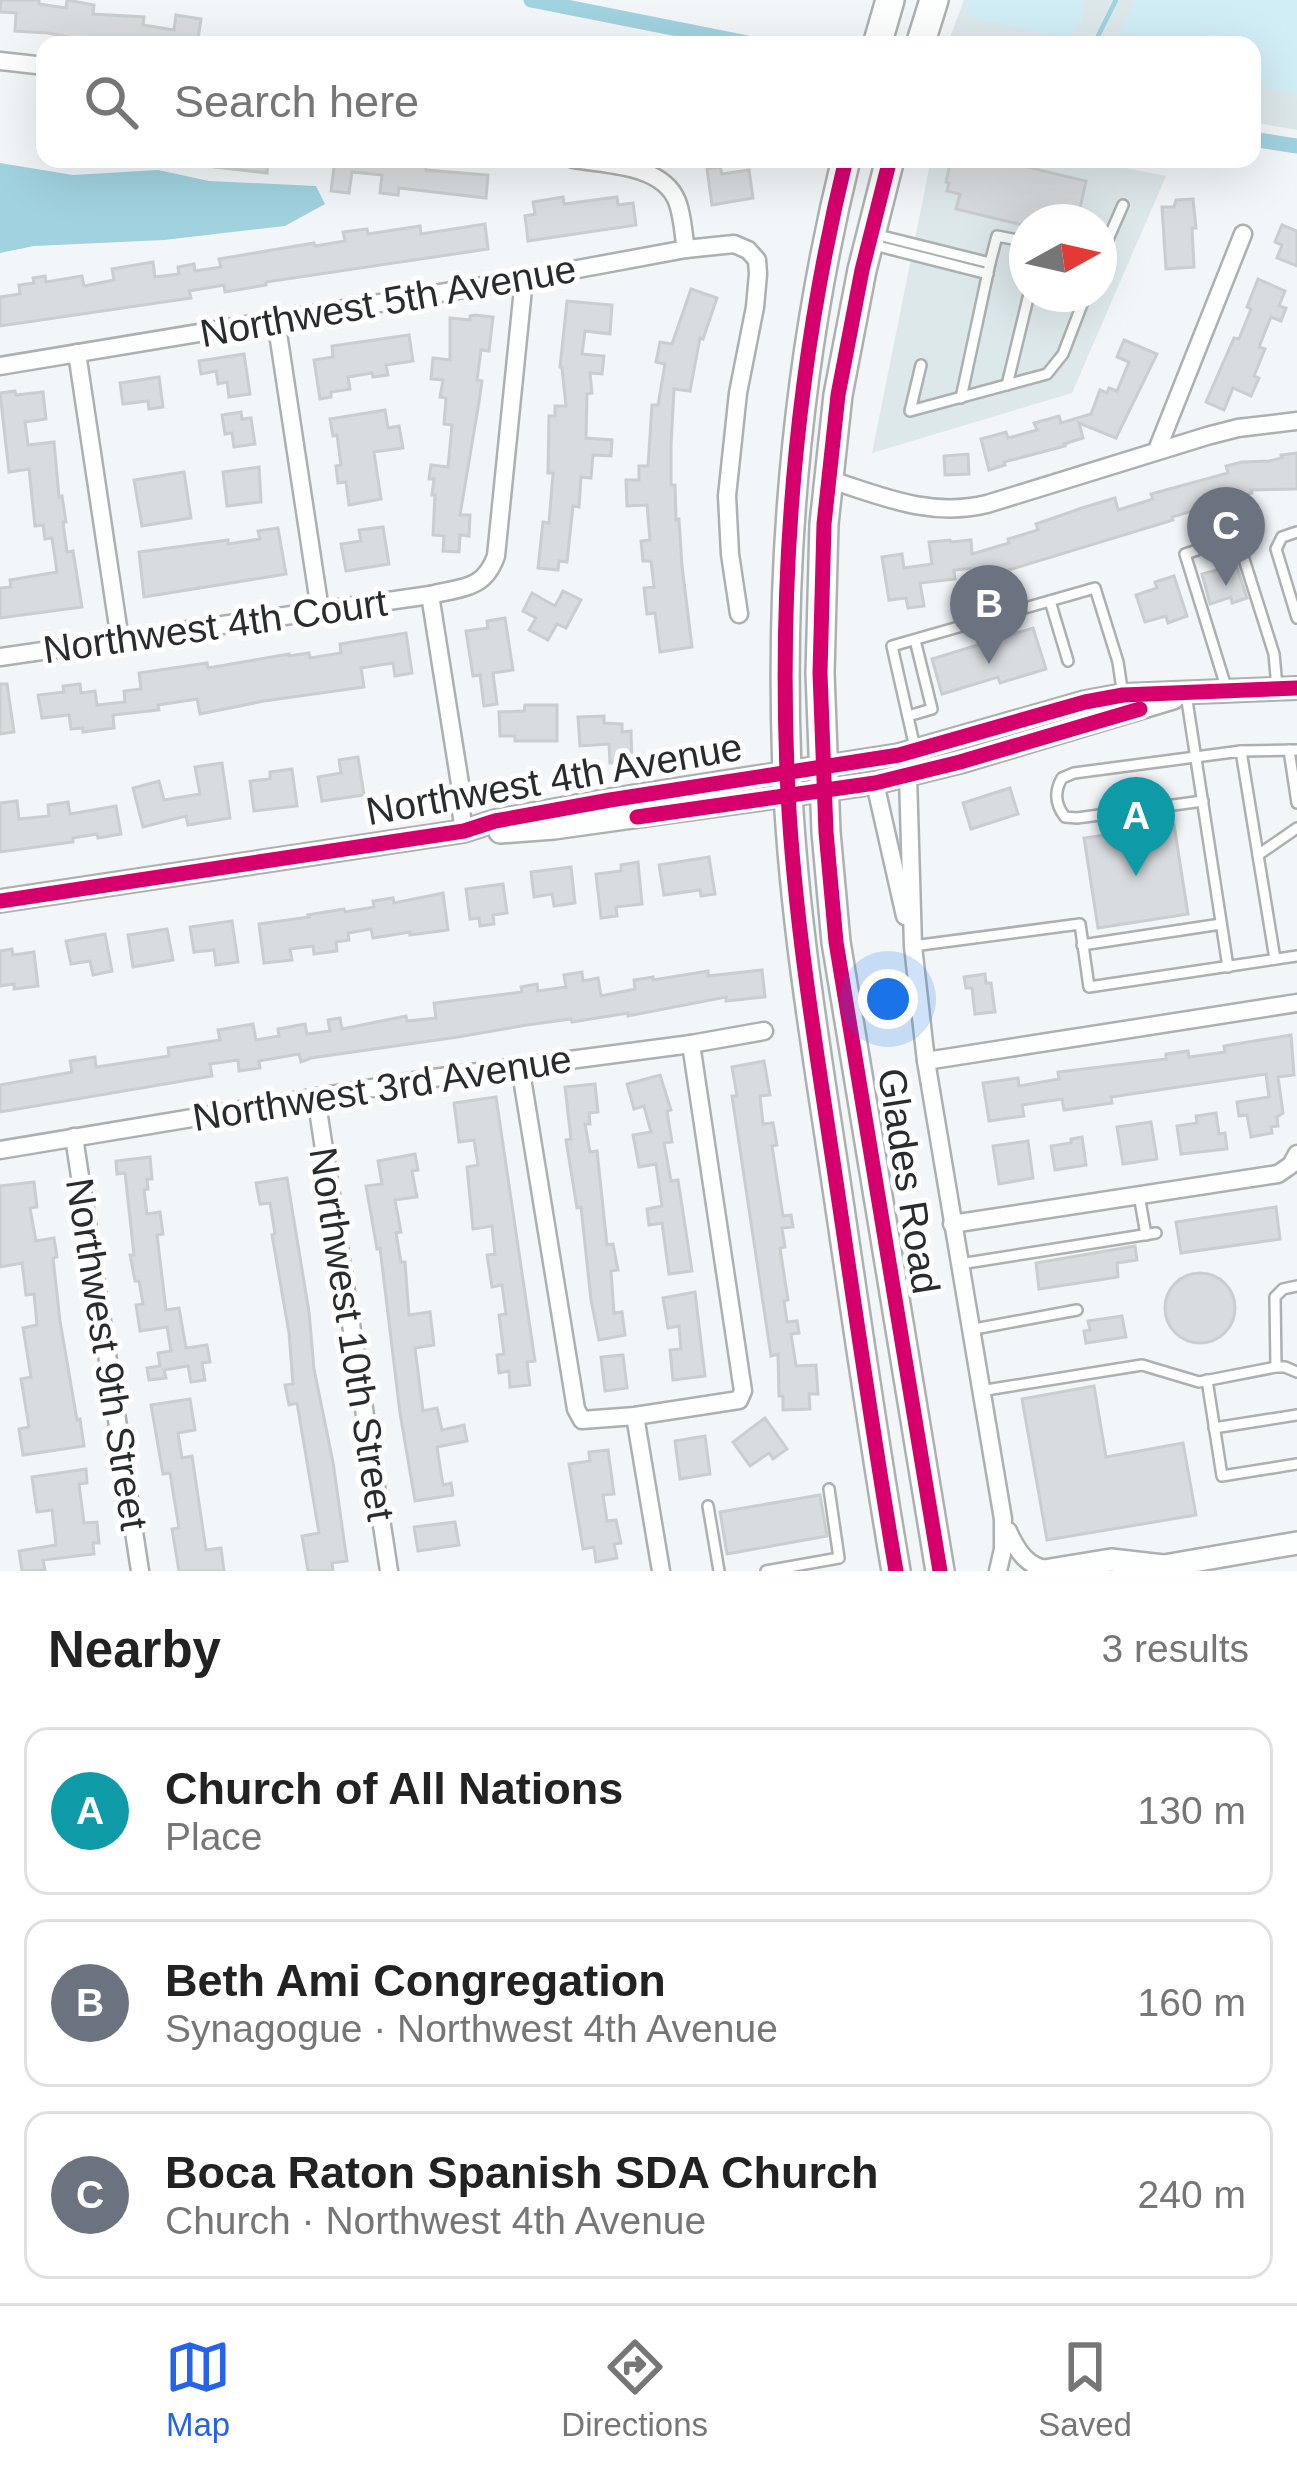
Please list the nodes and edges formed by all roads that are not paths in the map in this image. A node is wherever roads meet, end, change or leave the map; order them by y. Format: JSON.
{"nodes":[{"id":1,"x":890,"y":2,"type":"edge"},
{"id":2,"x":932,"y":6,"type":"edge"},
{"id":3,"x":880,"y":36,"type":"edge"},
{"id":4,"x":923,"y":36,"type":"edge"},
{"id":5,"x":0,"y":61,"type":"edge"},
{"id":6,"x":36,"y":65,"type":"edge"},
{"id":7,"x":624,"y":168,"type":"edge"},
{"id":8,"x":844,"y":168,"type":"edge"},
{"id":9,"x":888,"y":168,"type":"edge"},
{"id":10,"x":1123,"y":205,"type":"dead end"},
{"id":11,"x":1117,"y":218,"type":"edge"},
{"id":12,"x":1243,"y":234,"type":"dead end"},
{"id":13,"x":1009,"y":238,"type":"edge"},
{"id":14,"x":870,"y":239,"type":"junction"},
{"id":15,"x":686,"y":249,"type":"junction"},
{"id":16,"x":989,"y":268,"type":"junction"},
{"id":17,"x":524,"y":279,"type":"junction"},
{"id":18,"x":1025,"y":312,"type":"edge"},
{"id":19,"x":1079,"y":312,"type":"edge"},
{"id":20,"x":276,"y":320,"type":"junction"},
{"id":21,"x":77,"y":353,"type":"junction"},
{"id":22,"x":921,"y":365,"type":"dead end"},
{"id":23,"x":0,"y":366,"type":"edge"},
{"id":24,"x":1007,"y":385,"type":"junction"},
{"id":25,"x":961,"y":398,"type":"junction"},
{"id":26,"x":1297,"y":421,"type":"edge"},
{"id":27,"x":1157,"y":451,"type":"junction"},
{"id":28,"x":828,"y":479,"type":"junction"},
{"id":29,"x":1297,"y":532,"type":"edge"},
{"id":30,"x":1297,"y":577,"type":"edge"},
{"id":31,"x":1284,"y":579,"type":"junction"},
{"id":32,"x":430,"y":595,"type":"junction"},
{"id":33,"x":1050,"y":602,"type":"junction"},
{"id":34,"x":320,"y":610,"type":"junction"},
{"id":35,"x":739,"y":614,"type":"dead end"},
{"id":36,"x":1297,"y":618,"type":"edge"},
{"id":37,"x":120,"y":640,"type":"junction"},
{"id":38,"x":915,"y":640,"type":"junction"},
{"id":39,"x":0,"y":657,"type":"edge"},
{"id":40,"x":1068,"y":661,"type":"dead end"},
{"id":41,"x":1287,"y":687,"type":"edge"},
{"id":42,"x":1227,"y":690,"type":"junction"},
{"id":43,"x":1186,"y":693,"type":"junction"},
{"id":44,"x":1125,"y":704,"type":"junction"},
{"id":45,"x":908,"y":716,"type":"junction"},
{"id":46,"x":915,"y":750,"type":"junction"},
{"id":47,"x":1293,"y":750,"type":"edge"},
{"id":48,"x":1241,"y":751,"type":"junction"},
{"id":49,"x":1196,"y":756,"type":"junction"},
{"id":50,"x":908,"y":776,"type":"junction"},
{"id":51,"x":825,"y":779,"type":"junction"},
{"id":52,"x":874,"y":783,"type":"junction"},
{"id":53,"x":788,"y":784,"type":"junction"},
{"id":54,"x":461,"y":790,"type":"junction"},
{"id":55,"x":1203,"y":801,"type":"junction"},
{"id":56,"x":1297,"y":803,"type":"edge"},
{"id":57,"x":495,"y":820,"type":"junction"},
{"id":58,"x":1297,"y":829,"type":"edge"},
{"id":59,"x":464,"y":831,"type":"junction"},
{"id":60,"x":1258,"y":855,"type":"junction"},
{"id":61,"x":0,"y":901,"type":"edge"},
{"id":62,"x":1221,"y":924,"type":"junction"},
{"id":63,"x":1082,"y":945,"type":"junction"},
{"id":64,"x":913,"y":946,"type":"junction"},
{"id":65,"x":1297,"y":956,"type":"edge"},
{"id":66,"x":1275,"y":959,"type":"junction"},
{"id":67,"x":1228,"y":967,"type":"junction"},
{"id":68,"x":1297,"y":1003,"type":"edge"},
{"id":69,"x":764,"y":1031,"type":"dead end"},
{"id":70,"x":691,"y":1044,"type":"junction"},
{"id":71,"x":926,"y":1061,"type":"junction"},
{"id":72,"x":520,"y":1066,"type":"junction"},
{"id":73,"x":316,"y":1097,"type":"junction"},
{"id":74,"x":74,"y":1137,"type":"junction"},
{"id":75,"x":0,"y":1150,"type":"edge"},
{"id":76,"x":1297,"y":1154,"type":"edge"},
{"id":77,"x":1139,"y":1195,"type":"junction"},
{"id":78,"x":952,"y":1224,"type":"junction"},
{"id":79,"x":959,"y":1264,"type":"junction"},
{"id":80,"x":1297,"y":1286,"type":"edge"},
{"id":81,"x":1077,"y":1310,"type":"dead end"},
{"id":82,"x":969,"y":1330,"type":"junction"},
{"id":83,"x":1276,"y":1367,"type":"junction"},
{"id":84,"x":1297,"y":1372,"type":"edge"},
{"id":85,"x":1207,"y":1380,"type":"junction"},
{"id":86,"x":980,"y":1391,"type":"junction"},
{"id":87,"x":1297,"y":1415,"type":"edge"},
{"id":88,"x":635,"y":1416,"type":"junction"},
{"id":89,"x":1214,"y":1428,"type":"junction"},
{"id":90,"x":1297,"y":1464,"type":"edge"},
{"id":91,"x":829,"y":1489,"type":"dead end"},
{"id":92,"x":709,"y":1506,"type":"dead end"},
{"id":93,"x":1003,"y":1519,"type":"junction"},
{"id":94,"x":1297,"y":1545,"type":"edge"},
{"id":95,"x":1232,"y":1563,"type":"edge"},
{"id":96,"x":1160,"y":1569,"type":"edge"},
{"id":97,"x":1047,"y":1570,"type":"edge"},
{"id":98,"x":140,"y":1571,"type":"edge"},
{"id":99,"x":389,"y":1571,"type":"edge"},
{"id":100,"x":661,"y":1571,"type":"edge"},
{"id":101,"x":719,"y":1571,"type":"edge"},
{"id":102,"x":766,"y":1571,"type":"edge"},
{"id":103,"x":896,"y":1571,"type":"edge"},
{"id":104,"x":940,"y":1571,"type":"edge"},
{"id":105,"x":998,"y":1571,"type":"edge"}],
"edges":[{"from":1,"to":3,"type":"main road"},
{"from":2,"to":4,"type":"main road"},
{"from":5,"to":6,"type":"street"},
{"from":7,"to":15,"type":"street"},
{"from":8,"to":53,"type":"main road","name":"Glades Road"},
{"from":9,"to":14,"type":"main road","name":"Glades Road"},
{"from":10,"to":11,"type":"lane"},
{"from":12,"to":27,"type":"street"},
{"from":13,"to":16,"type":"lane"},
{"from":14,"to":16,"type":"lane"},
{"from":14,"to":28,"type":"main road","name":"Glades Road"},
{"from":15,"to":17,"type":"street","name":"Northwest 5th Avenue"},
{"from":15,"to":35,"type":"street","name":"Northwest 5th Avenue"},
{"from":16,"to":25,"type":"lane"},
{"from":17,"to":20,"type":"street","name":"Northwest 5th Avenue"},
{"from":17,"to":32,"type":"street","name":"Northwest 4th Court"},
{"from":18,"to":24,"type":"lane"},
{"from":19,"to":24,"type":"lane"},
{"from":20,"to":21,"type":"street","name":"Northwest 5th Avenue"},
{"from":20,"to":34,"type":"street"},
{"from":21,"to":23,"type":"street","name":"Northwest 5th Avenue"},
{"from":21,"to":37,"type":"street"},
{"from":22,"to":25,"type":"lane"},
{"from":24,"to":25,"type":"lane"},
{"from":26,"to":27,"type":"street"},
{"from":27,"to":28,"type":"street"},
{"from":28,"to":51,"type":"main road","name":"Glades Road"},
{"from":29,"to":31,"type":"lane"},
{"from":30,"to":31,"type":"lane"},
{"from":31,"to":36,"type":"lane"},
{"from":32,"to":34,"type":"street","name":"Northwest 4th Court"},
{"from":32,"to":54,"type":"street"},
{"from":33,"to":38,"type":"lane"},
{"from":33,"to":40,"type":"lane"},
{"from":33,"to":44,"type":"lane"},
{"from":34,"to":37,"type":"street","name":"Northwest 4th Court"},
{"from":37,"to":39,"type":"street","name":"Northwest 4th Court"},
{"from":38,"to":45,"type":"lane"},
{"from":38,"to":45,"type":"lane"},
{"from":41,"to":42,"type":"street","name":"Northwest 4th Avenue"},
{"from":41,"to":42,"type":"lane"},
{"from":42,"to":43,"type":"street","name":"Northwest 4th Avenue"},
{"from":43,"to":44,"type":"street","name":"Northwest 4th Avenue"},
{"from":43,"to":49,"type":"lane"},
{"from":44,"to":46,"type":"street","name":"Northwest 4th Avenue"},
{"from":44,"to":50,"type":"street","name":"Northwest 4th Avenue"},
{"from":45,"to":46,"type":"lane"},
{"from":46,"to":51,"type":"street","name":"Northwest 4th Avenue"},
{"from":47,"to":48,"type":"lane"},
{"from":47,"to":56,"type":"lane"},
{"from":48,"to":49,"type":"lane"},
{"from":48,"to":60,"type":"lane"},
{"from":49,"to":55,"type":"lane"},
{"from":49,"to":55,"type":"lane"},
{"from":50,"to":52,"type":"street","name":"Northwest 4th Avenue"},
{"from":50,"to":64,"type":"street"},
{"from":51,"to":52,"type":"street","name":"Northwest 4th Avenue"},
{"from":51,"to":53,"type":"street","name":"Northwest 4th Avenue"},
{"from":51,"to":104,"type":"main road","name":"Glades Road"},
{"from":52,"to":64,"type":"street"},
{"from":53,"to":57,"type":"street","name":"Northwest 4th Avenue"},
{"from":53,"to":59,"type":"street","name":"Northwest 4th Avenue"},
{"from":53,"to":103,"type":"main road","name":"Glades Road"},
{"from":54,"to":57,"type":"street"},
{"from":54,"to":59,"type":"street"},
{"from":55,"to":62,"type":"lane"},
{"from":57,"to":59,"type":"street","name":"Northwest 4th Avenue"},
{"from":58,"to":60,"type":"lane"},
{"from":59,"to":61,"type":"street","name":"Northwest 4th Avenue"},
{"from":60,"to":66,"type":"lane"},
{"from":62,"to":63,"type":"lane"},
{"from":62,"to":67,"type":"lane"},
{"from":63,"to":64,"type":"lane"},
{"from":63,"to":67,"type":"lane"},
{"from":64,"to":71,"type":"street"},
{"from":65,"to":66,"type":"lane"},
{"from":66,"to":67,"type":"lane"},
{"from":68,"to":71,"type":"street"},
{"from":69,"to":70,"type":"street","name":"Northwest 3rd Avenue"},
{"from":70,"to":72,"type":"street","name":"Northwest 3rd Avenue"},
{"from":70,"to":88,"type":"street"},
{"from":71,"to":78,"type":"street"},
{"from":72,"to":73,"type":"street","name":"Northwest 3rd Avenue"},
{"from":72,"to":88,"type":"street"},
{"from":73,"to":74,"type":"street","name":"Northwest 3rd Avenue"},
{"from":73,"to":99,"type":"street","name":"Northwest 10th Street"},
{"from":74,"to":75,"type":"street","name":"Northwest 3rd Avenue"},
{"from":74,"to":98,"type":"street","name":"Northwest 9th Street"},
{"from":76,"to":77,"type":"street"},
{"from":77,"to":78,"type":"street"},
{"from":77,"to":79,"type":"lane"},
{"from":78,"to":79,"type":"street"},
{"from":79,"to":82,"type":"street"},
{"from":80,"to":83,"type":"lane"},
{"from":81,"to":82,"type":"lane"},
{"from":82,"to":86,"type":"street"},
{"from":83,"to":84,"type":"lane"},
{"from":83,"to":85,"type":"lane"},
{"from":85,"to":86,"type":"lane"},
{"from":85,"to":89,"type":"lane"},
{"from":86,"to":93,"type":"street"},
{"from":87,"to":89,"type":"lane"},
{"from":88,"to":100,"type":"street"},
{"from":89,"to":90,"type":"lane"},
{"from":91,"to":102,"type":"lane"},
{"from":92,"to":101,"type":"lane"},
{"from":93,"to":97,"type":"street"},
{"from":93,"to":105,"type":"street"},
{"from":94,"to":95,"type":"street"},
{"from":95,"to":96,"type":"street"},
{"from":96,"to":97,"type":"street"}]}
